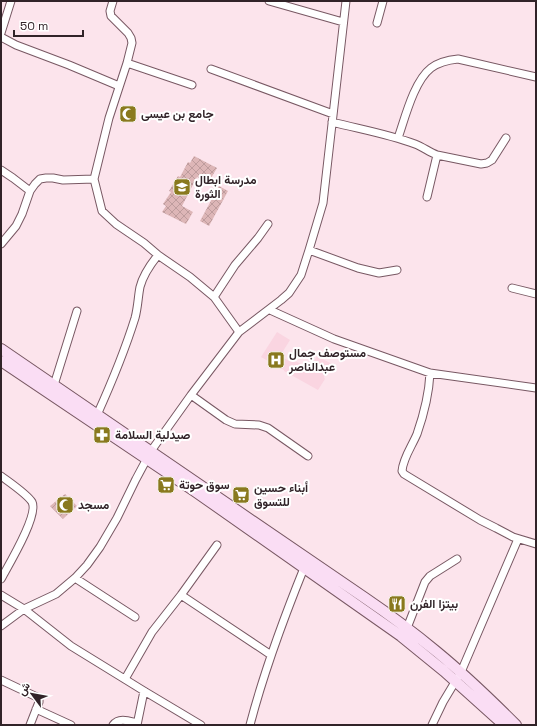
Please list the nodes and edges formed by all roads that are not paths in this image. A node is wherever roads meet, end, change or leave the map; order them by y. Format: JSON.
{"nodes":[{"id":1,"x":11,"y":1,"type":"edge"},
{"id":2,"x":112,"y":1,"type":"edge"},
{"id":3,"x":269,"y":1,"type":"edge"},
{"id":4,"x":346,"y":1,"type":"edge"},
{"id":5,"x":383,"y":1,"type":"edge"},
{"id":6,"x":343,"y":22,"type":"junction"},
{"id":7,"x":377,"y":23,"type":"dead end"},
{"id":8,"x":1,"y":34,"type":"edge"},
{"id":9,"x":1,"y":37,"type":"edge"},
{"id":10,"x":127,"y":63,"type":"junction"},
{"id":11,"x":211,"y":69,"type":"dead end"},
{"id":12,"x":536,"y":77,"type":"edge"},
{"id":13,"x":192,"y":85,"type":"dead end"},
{"id":14,"x":119,"y":86,"type":"junction"},
{"id":15,"x":333,"y":114,"type":"junction"},
{"id":16,"x":332,"y":122,"type":"junction"},
{"id":17,"x":398,"y":138,"type":"junction"},
{"id":18,"x":506,"y":138,"type":"dead end"},
{"id":19,"x":437,"y":155,"type":"junction"},
{"id":20,"x":1,"y":170,"type":"edge"},
{"id":21,"x":94,"y":179,"type":"junction"},
{"id":22,"x":30,"y":191,"type":"junction"},
{"id":23,"x":427,"y":197,"type":"dead end"},
{"id":24,"x":268,"y":224,"type":"dead end"},
{"id":25,"x":1,"y":244,"type":"edge"},
{"id":26,"x":309,"y":250,"type":"junction"},
{"id":27,"x":158,"y":255,"type":"junction"},
{"id":28,"x":397,"y":270,"type":"dead end"},
{"id":29,"x":512,"y":288,"type":"dead end"},
{"id":30,"x":536,"y":294,"type":"edge"},
{"id":31,"x":214,"y":297,"type":"junction"},
{"id":32,"x":78,"y":310,"type":"dead end"},
{"id":33,"x":270,"y":310,"type":"junction"},
{"id":34,"x":239,"y":332,"type":"junction"},
{"id":35,"x":1,"y":349,"type":"edge"},
{"id":36,"x":1,"y":360,"type":"edge"},
{"id":37,"x":430,"y":373,"type":"junction"},
{"id":38,"x":54,"y":385,"type":"junction"},
{"id":39,"x":536,"y":388,"type":"edge"},
{"id":40,"x":191,"y":395,"type":"junction"},
{"id":41,"x":97,"y":415,"type":"junction"},
{"id":42,"x":149,"y":455,"type":"junction"},
{"id":43,"x":308,"y":456,"type":"dead end"},
{"id":44,"x":1,"y":476,"type":"edge"},
{"id":45,"x":518,"y":539,"type":"junction"},
{"id":46,"x":536,"y":544,"type":"edge"},
{"id":47,"x":217,"y":545,"type":"dead end"},
{"id":48,"x":457,"y":559,"type":"dead end"},
{"id":49,"x":304,"y":568,"type":"junction"},
{"id":50,"x":75,"y":578,"type":"junction"},
{"id":51,"x":1,"y":579,"type":"edge"},
{"id":52,"x":181,"y":595,"type":"junction"},
{"id":53,"x":1,"y":596,"type":"edge"},
{"id":54,"x":24,"y":609,"type":"junction"},
{"id":55,"x":135,"y":617,"type":"dead end"},
{"id":56,"x":1,"y":626,"type":"edge"},
{"id":57,"x":407,"y":628,"type":"junction"},
{"id":58,"x":271,"y":655,"type":"junction"},
{"id":59,"x":458,"y":677,"type":"junction"},
{"id":60,"x":124,"y":679,"type":"junction"},
{"id":61,"x":1,"y":680,"type":"edge"},
{"id":62,"x":144,"y":691,"type":"junction"},
{"id":63,"x":36,"y":709,"type":"junction"},
{"id":64,"x":137,"y":724,"type":"edge"},
{"id":65,"x":30,"y":725,"type":"edge"},
{"id":66,"x":71,"y":725,"type":"edge"},
{"id":67,"x":114,"y":725,"type":"edge"},
{"id":68,"x":201,"y":725,"type":"edge"},
{"id":69,"x":250,"y":725,"type":"edge"},
{"id":70,"x":432,"y":725,"type":"edge"},
{"id":71,"x":504,"y":725,"type":"edge"},
{"id":72,"x":516,"y":725,"type":"edge"}],
"edges":[{"from":1,"to":8,"type":"street"},
{"from":2,"to":10,"type":"street"},
{"from":3,"to":6,"type":"street"},
{"from":4,"to":6,"type":"street"},
{"from":5,"to":7,"type":"street"},
{"from":6,"to":15,"type":"street"},
{"from":9,"to":14,"type":"street"},
{"from":10,"to":13,"type":"street"},
{"from":10,"to":14,"type":"street"},
{"from":11,"to":15,"type":"street"},
{"from":12,"to":17,"type":"street"},
{"from":14,"to":21,"type":"street"},
{"from":15,"to":16,"type":"street"},
{"from":16,"to":17,"type":"street"},
{"from":16,"to":26,"type":"street"},
{"from":17,"to":19,"type":"street"},
{"from":18,"to":19,"type":"street"},
{"from":19,"to":23,"type":"street"},
{"from":20,"to":22,"type":"street"},
{"from":21,"to":22,"type":"street"},
{"from":21,"to":27,"type":"street"},
{"from":22,"to":25,"type":"street"},
{"from":24,"to":31,"type":"street"},
{"from":26,"to":28,"type":"street"},
{"from":26,"to":33,"type":"street"},
{"from":27,"to":31,"type":"street"},
{"from":27,"to":41,"type":"street"},
{"from":29,"to":30,"type":"street"},
{"from":31,"to":34,"type":"street"},
{"from":32,"to":38,"type":"street"},
{"from":33,"to":34,"type":"street"},
{"from":33,"to":37,"type":"street"},
{"from":34,"to":40,"type":"street"},
{"from":35,"to":38,"type":"main road"},
{"from":36,"to":42,"type":"main road"},
{"from":37,"to":39,"type":"street"},
{"from":37,"to":45,"type":"street"},
{"from":38,"to":41,"type":"main road"},
{"from":40,"to":42,"type":"street"},
{"from":40,"to":43,"type":"street"},
{"from":41,"to":42,"type":"main road"},
{"from":42,"to":49,"type":"main road"},
{"from":42,"to":50,"type":"street"},
{"from":42,"to":57,"type":"main road"},
{"from":44,"to":51,"type":"street"},
{"from":45,"to":46,"type":"street"},
{"from":45,"to":59,"type":"street"},
{"from":47,"to":52,"type":"street"},
{"from":48,"to":57,"type":"street"},
{"from":49,"to":58,"type":"street"},
{"from":49,"to":59,"type":"main road"},
{"from":50,"to":54,"type":"street"},
{"from":50,"to":55,"type":"street"},
{"from":52,"to":58,"type":"street"},
{"from":52,"to":60,"type":"street"},
{"from":53,"to":54,"type":"street"},
{"from":54,"to":56,"type":"street"},
{"from":54,"to":60,"type":"street"},
{"from":57,"to":59,"type":"main road"},
{"from":58,"to":69,"type":"street"},
{"from":59,"to":70,"type":"street"},
{"from":59,"to":71,"type":"main road"},
{"from":59,"to":72,"type":"main road"},
{"from":60,"to":62,"type":"street"},
{"from":61,"to":63,"type":"street"},
{"from":62,"to":64,"type":"street"},
{"from":62,"to":68,"type":"street"},
{"from":63,"to":65,"type":"street"},
{"from":63,"to":66,"type":"street"},
{"from":64,"to":67,"type":"street"}]}
